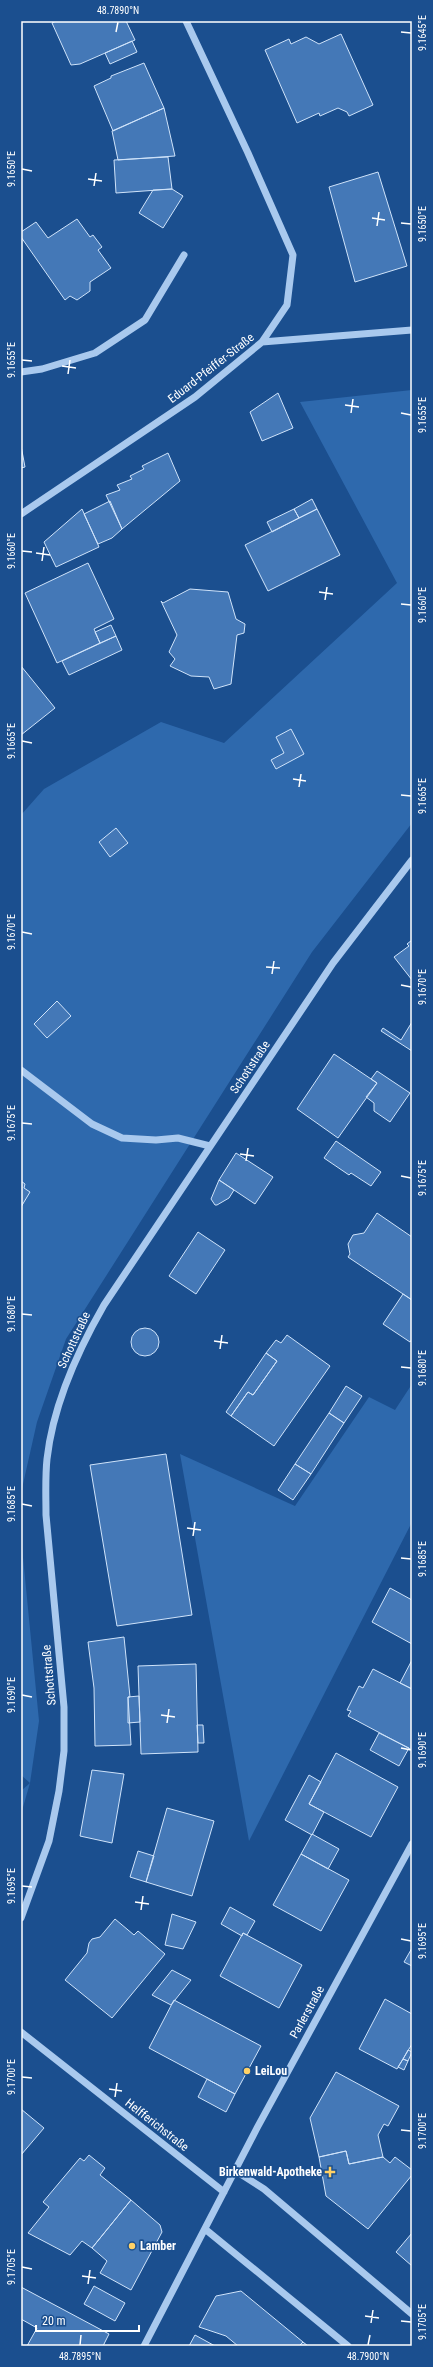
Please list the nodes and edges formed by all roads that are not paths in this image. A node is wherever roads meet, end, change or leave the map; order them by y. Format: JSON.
{"nodes":[{"id":1,"x":186,"y":21,"type":"edge"},
{"id":2,"x":184,"y":255,"type":"dead end"},
{"id":3,"x":412,"y":330,"type":"edge"},
{"id":4,"x":262,"y":342,"type":"junction"},
{"id":5,"x":21,"y":372,"type":"edge"},
{"id":6,"x":21,"y":514,"type":"edge"},
{"id":7,"x":412,"y":860,"type":"edge"},
{"id":8,"x":21,"y":1070,"type":"edge"},
{"id":9,"x":210,"y":1146,"type":"junction"},
{"id":10,"x":412,"y":1845,"type":"edge"},
{"id":11,"x":21,"y":1918,"type":"edge"},
{"id":12,"x":21,"y":2032,"type":"edge"},
{"id":13,"x":236,"y":2172,"type":"junction"},
{"id":14,"x":224,"y":2192,"type":"junction"},
{"id":15,"x":205,"y":2228,"type":"junction"},
{"id":16,"x":412,"y":2314,"type":"edge"},
{"id":17,"x":144,"y":2346,"type":"edge"},
{"id":18,"x":348,"y":2346,"type":"edge"}],
"edges":[{"from":1,"to":4,"type":"street","name":"Eduard-Pfeiffer-Straße"},
{"from":2,"to":5,"type":"street"},
{"from":3,"to":4,"type":"street"},
{"from":4,"to":6,"type":"street","name":"Eduard-Pfeiffer-Straße"},
{"from":7,"to":9,"type":"street","name":"Schottstraße"},
{"from":8,"to":9,"type":"street"},
{"from":9,"to":11,"type":"street","name":"Schottstraße"},
{"from":10,"to":13,"type":"street","name":"Parlerstraße"},
{"from":12,"to":14,"type":"street","name":"Helfferichstraße"},
{"from":13,"to":14,"type":"street","name":"Parlerstraße"},
{"from":13,"to":16,"type":"street"},
{"from":14,"to":15,"type":"street"},
{"from":15,"to":17,"type":"street"},
{"from":15,"to":18,"type":"street"}]}
